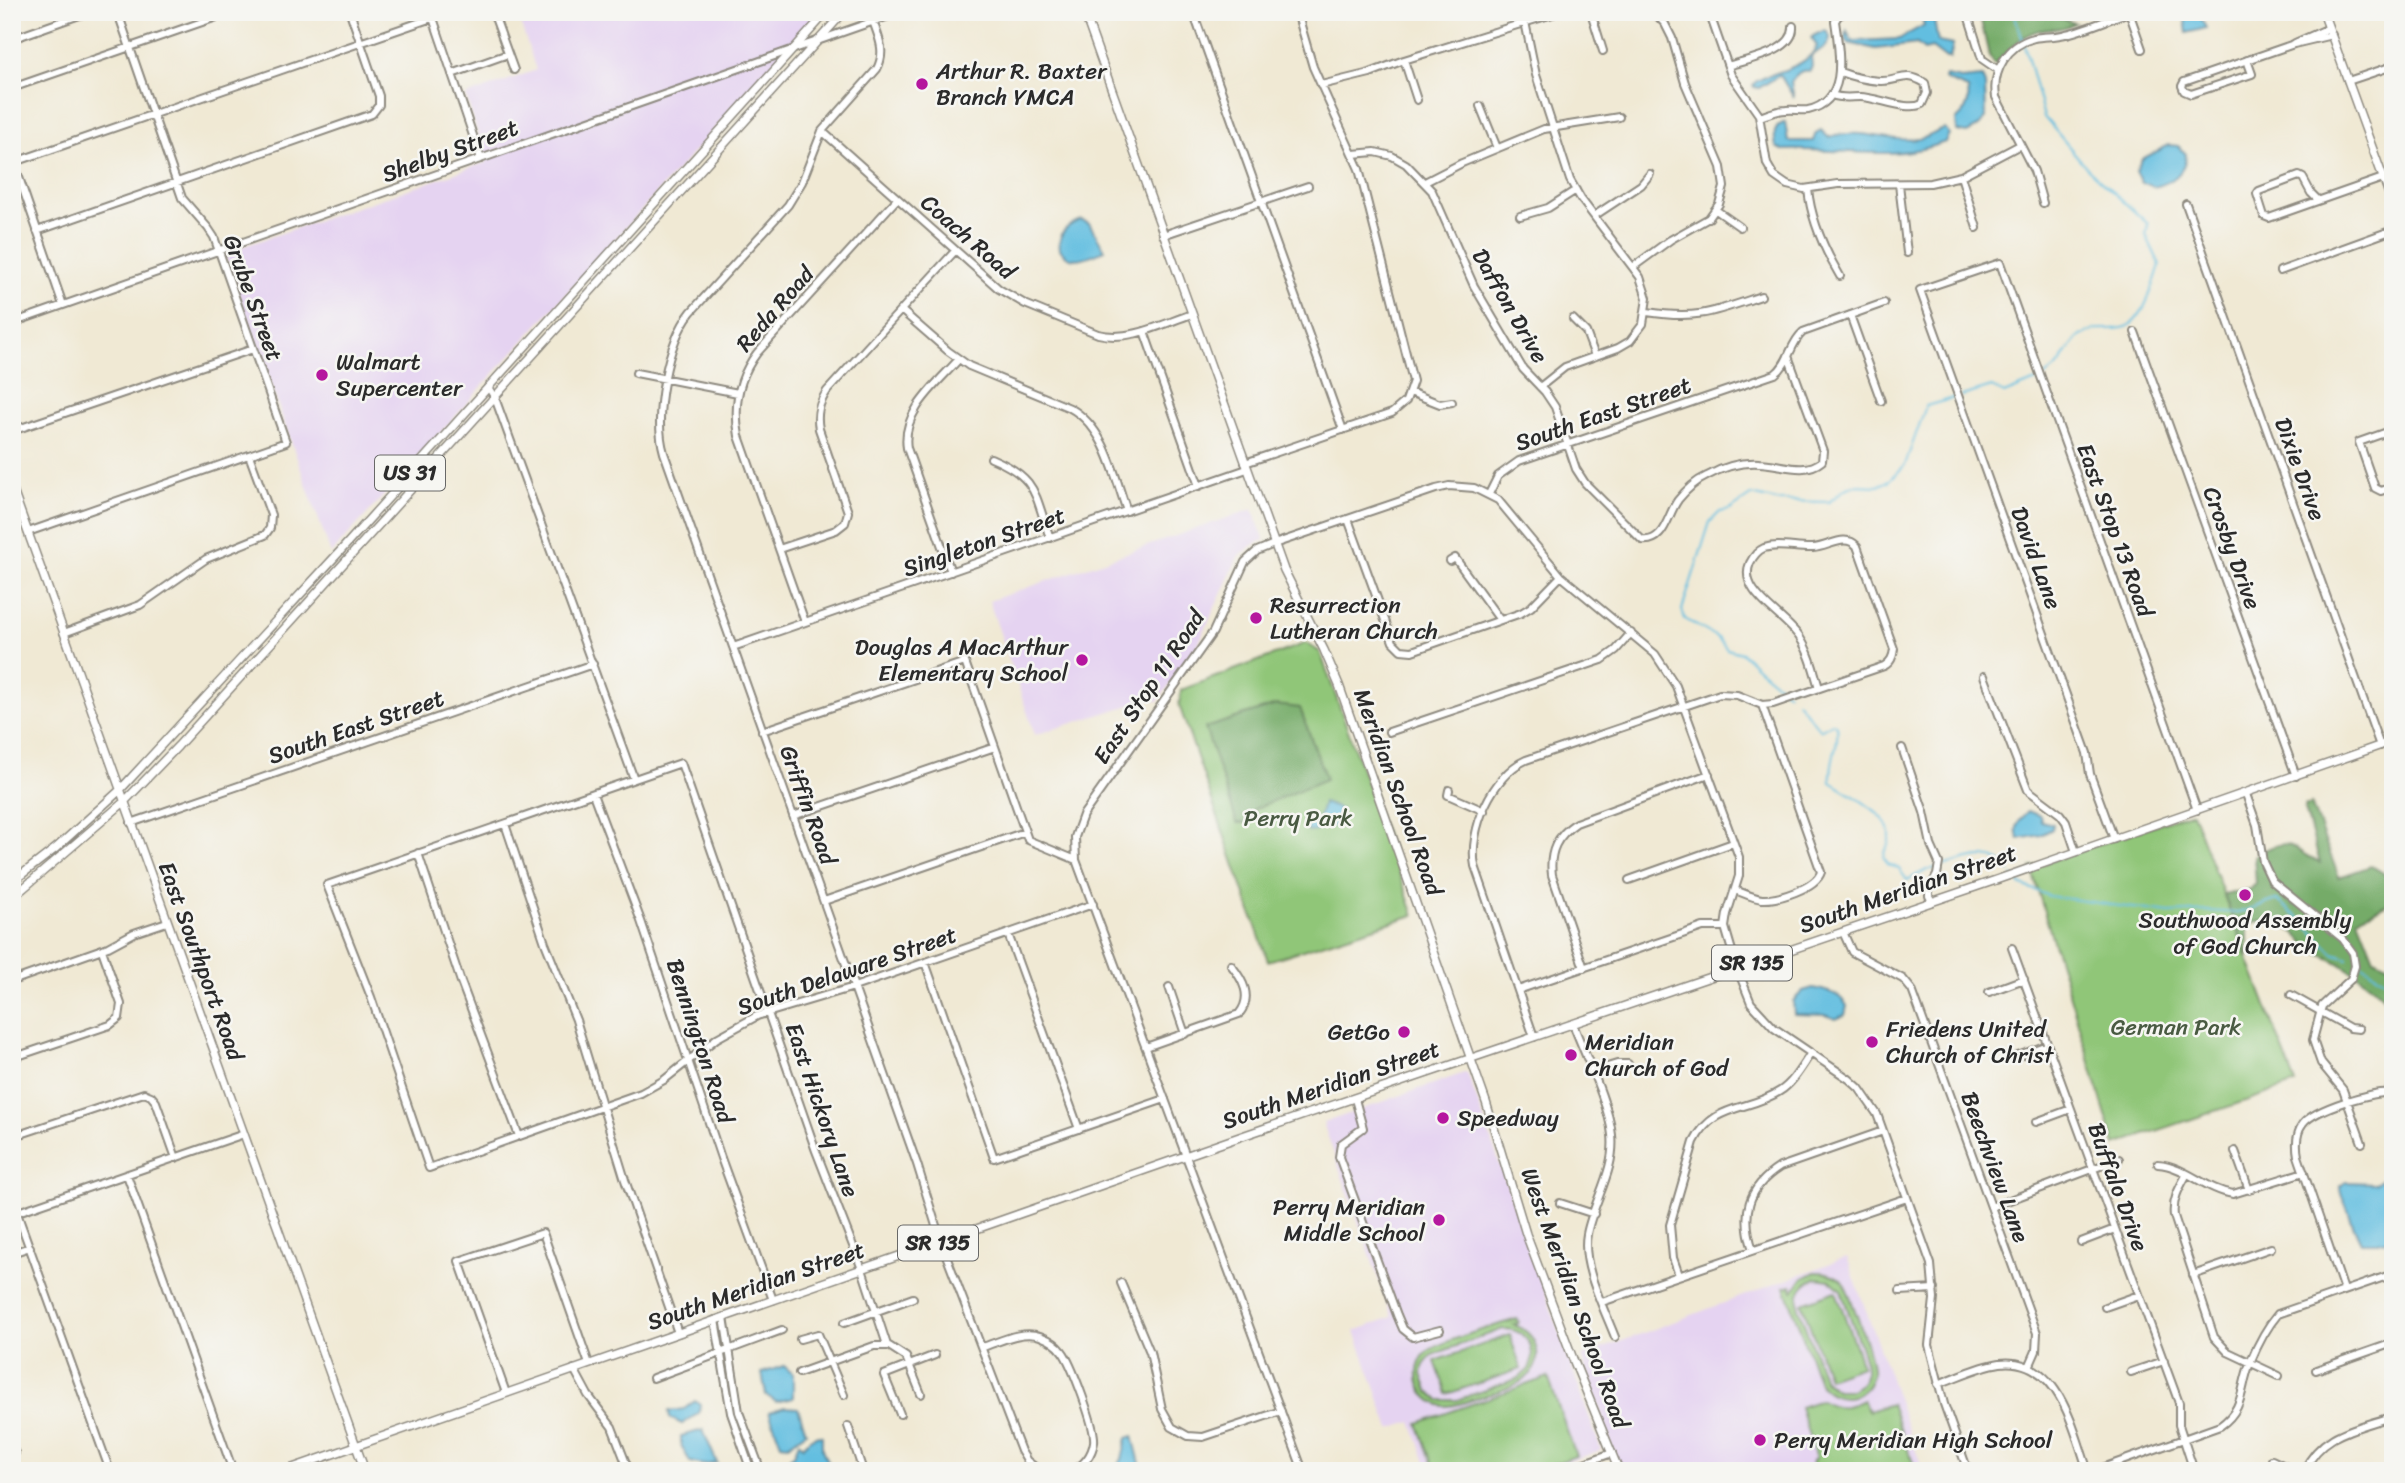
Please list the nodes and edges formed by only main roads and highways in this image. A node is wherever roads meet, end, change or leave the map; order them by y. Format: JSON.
{"nodes":[{"id":1,"x":827,"y":12,"type":"edge"},
{"id":2,"x":844,"y":12,"type":"edge"},
{"id":3,"x":1084,"y":12,"type":"edge"},
{"id":4,"x":2323,"y":12,"type":"edge"},
{"id":5,"x":2393,"y":205,"type":"edge"},
{"id":6,"x":12,"y":488,"type":"edge"},
{"id":7,"x":2393,"y":741,"type":"edge"},
{"id":8,"x":120,"y":790,"type":"junction"},
{"id":9,"x":124,"y":802,"type":"junction"},
{"id":10,"x":12,"y":882,"type":"edge"},
{"id":11,"x":12,"y":898,"type":"edge"},
{"id":12,"x":1470,"y":1059,"type":"junction"},
{"id":13,"x":356,"y":1446,"type":"junction"},
{"id":14,"x":284,"y":1471,"type":"edge"},
{"id":15,"x":365,"y":1471,"type":"edge"},
{"id":16,"x":1619,"y":1471,"type":"edge"}],
"edges":[{"from":1,"to":8,"type":"main road","number":"US 31"},
{"from":2,"to":9,"type":"main road","number":"US 31"},
{"from":3,"to":12,"type":"main road","name":"Meridian School Road"},
{"from":4,"to":5,"type":"main road"},
{"from":6,"to":8,"type":"main road","name":"East Southport Road"},
{"from":7,"to":12,"type":"main road","name":"South Meridian Street","number":"SR 135"},
{"from":8,"to":9,"type":"main road","name":"East Southport Road"},
{"from":8,"to":10,"type":"main road","number":"US 31"},
{"from":9,"to":11,"type":"main road","number":"US 31"},
{"from":9,"to":13,"type":"main road","name":"East Southport Road"},
{"from":12,"to":13,"type":"main road","name":"South Meridian Street","number":"SR 135"},
{"from":12,"to":16,"type":"main road","name":"West Meridian School Road"},
{"from":13,"to":14,"type":"main road","name":"South Meridian Street","number":"SR 135"},
{"from":13,"to":15,"type":"main road","name":"East Southport Road"}]}
